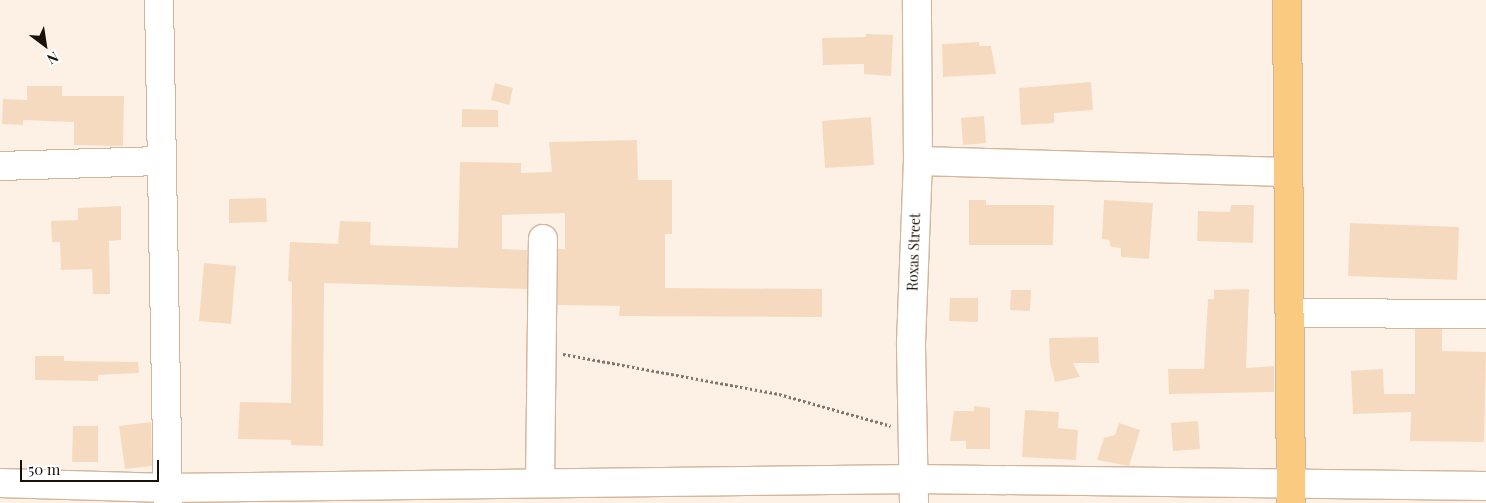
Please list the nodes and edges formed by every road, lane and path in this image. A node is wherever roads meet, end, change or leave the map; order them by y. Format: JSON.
{"nodes":[{"id":1,"x":160,"y":0,"type":"edge"},
{"id":2,"x":917,"y":0,"type":"edge"},
{"id":3,"x":1288,"y":0,"type":"edge"},
{"id":4,"x":160,"y":161,"type":"junction"},
{"id":5,"x":918,"y":161,"type":"junction"},
{"id":6,"x":0,"y":166,"type":"edge"},
{"id":7,"x":1288,"y":172,"type":"junction"},
{"id":8,"x":543,"y":239,"type":"dead end"},
{"id":9,"x":1290,"y":313,"type":"junction"},
{"id":10,"x":1486,"y":314,"type":"edge"},
{"id":11,"x":542,"y":350,"type":"junction"},
{"id":12,"x":913,"y":433,"type":"junction"},
{"id":13,"x":0,"y":483,"type":"edge"},
{"id":14,"x":1486,"y":486,"type":"edge"},
{"id":15,"x":544,"y":490,"type":"edge"},
{"id":16,"x":914,"y":491,"type":"edge"},
{"id":17,"x":1291,"y":494,"type":"edge"},
{"id":18,"x":168,"y":496,"type":"edge"}],
"edges":[{"from":1,"to":4,"type":"street"},
{"from":2,"to":5,"type":"street","name":"Roxas Street"},
{"from":3,"to":7,"type":"main road"},
{"from":4,"to":6,"type":"street"},
{"from":4,"to":18,"type":"street"},
{"from":5,"to":7,"type":"street"},
{"from":5,"to":12,"type":"street","name":"Roxas Street"},
{"from":7,"to":9,"type":"main road"},
{"from":8,"to":11,"type":"street"},
{"from":9,"to":10,"type":"street"},
{"from":9,"to":17,"type":"main road"},
{"from":11,"to":12,"type":"path"},
{"from":11,"to":15,"type":"street"},
{"from":12,"to":16,"type":"street","name":"Roxas Street"},
{"from":13,"to":18,"type":"street"},
{"from":14,"to":17,"type":"street"},
{"from":15,"to":16,"type":"street"},
{"from":15,"to":18,"type":"street"},
{"from":16,"to":17,"type":"street"}]}
